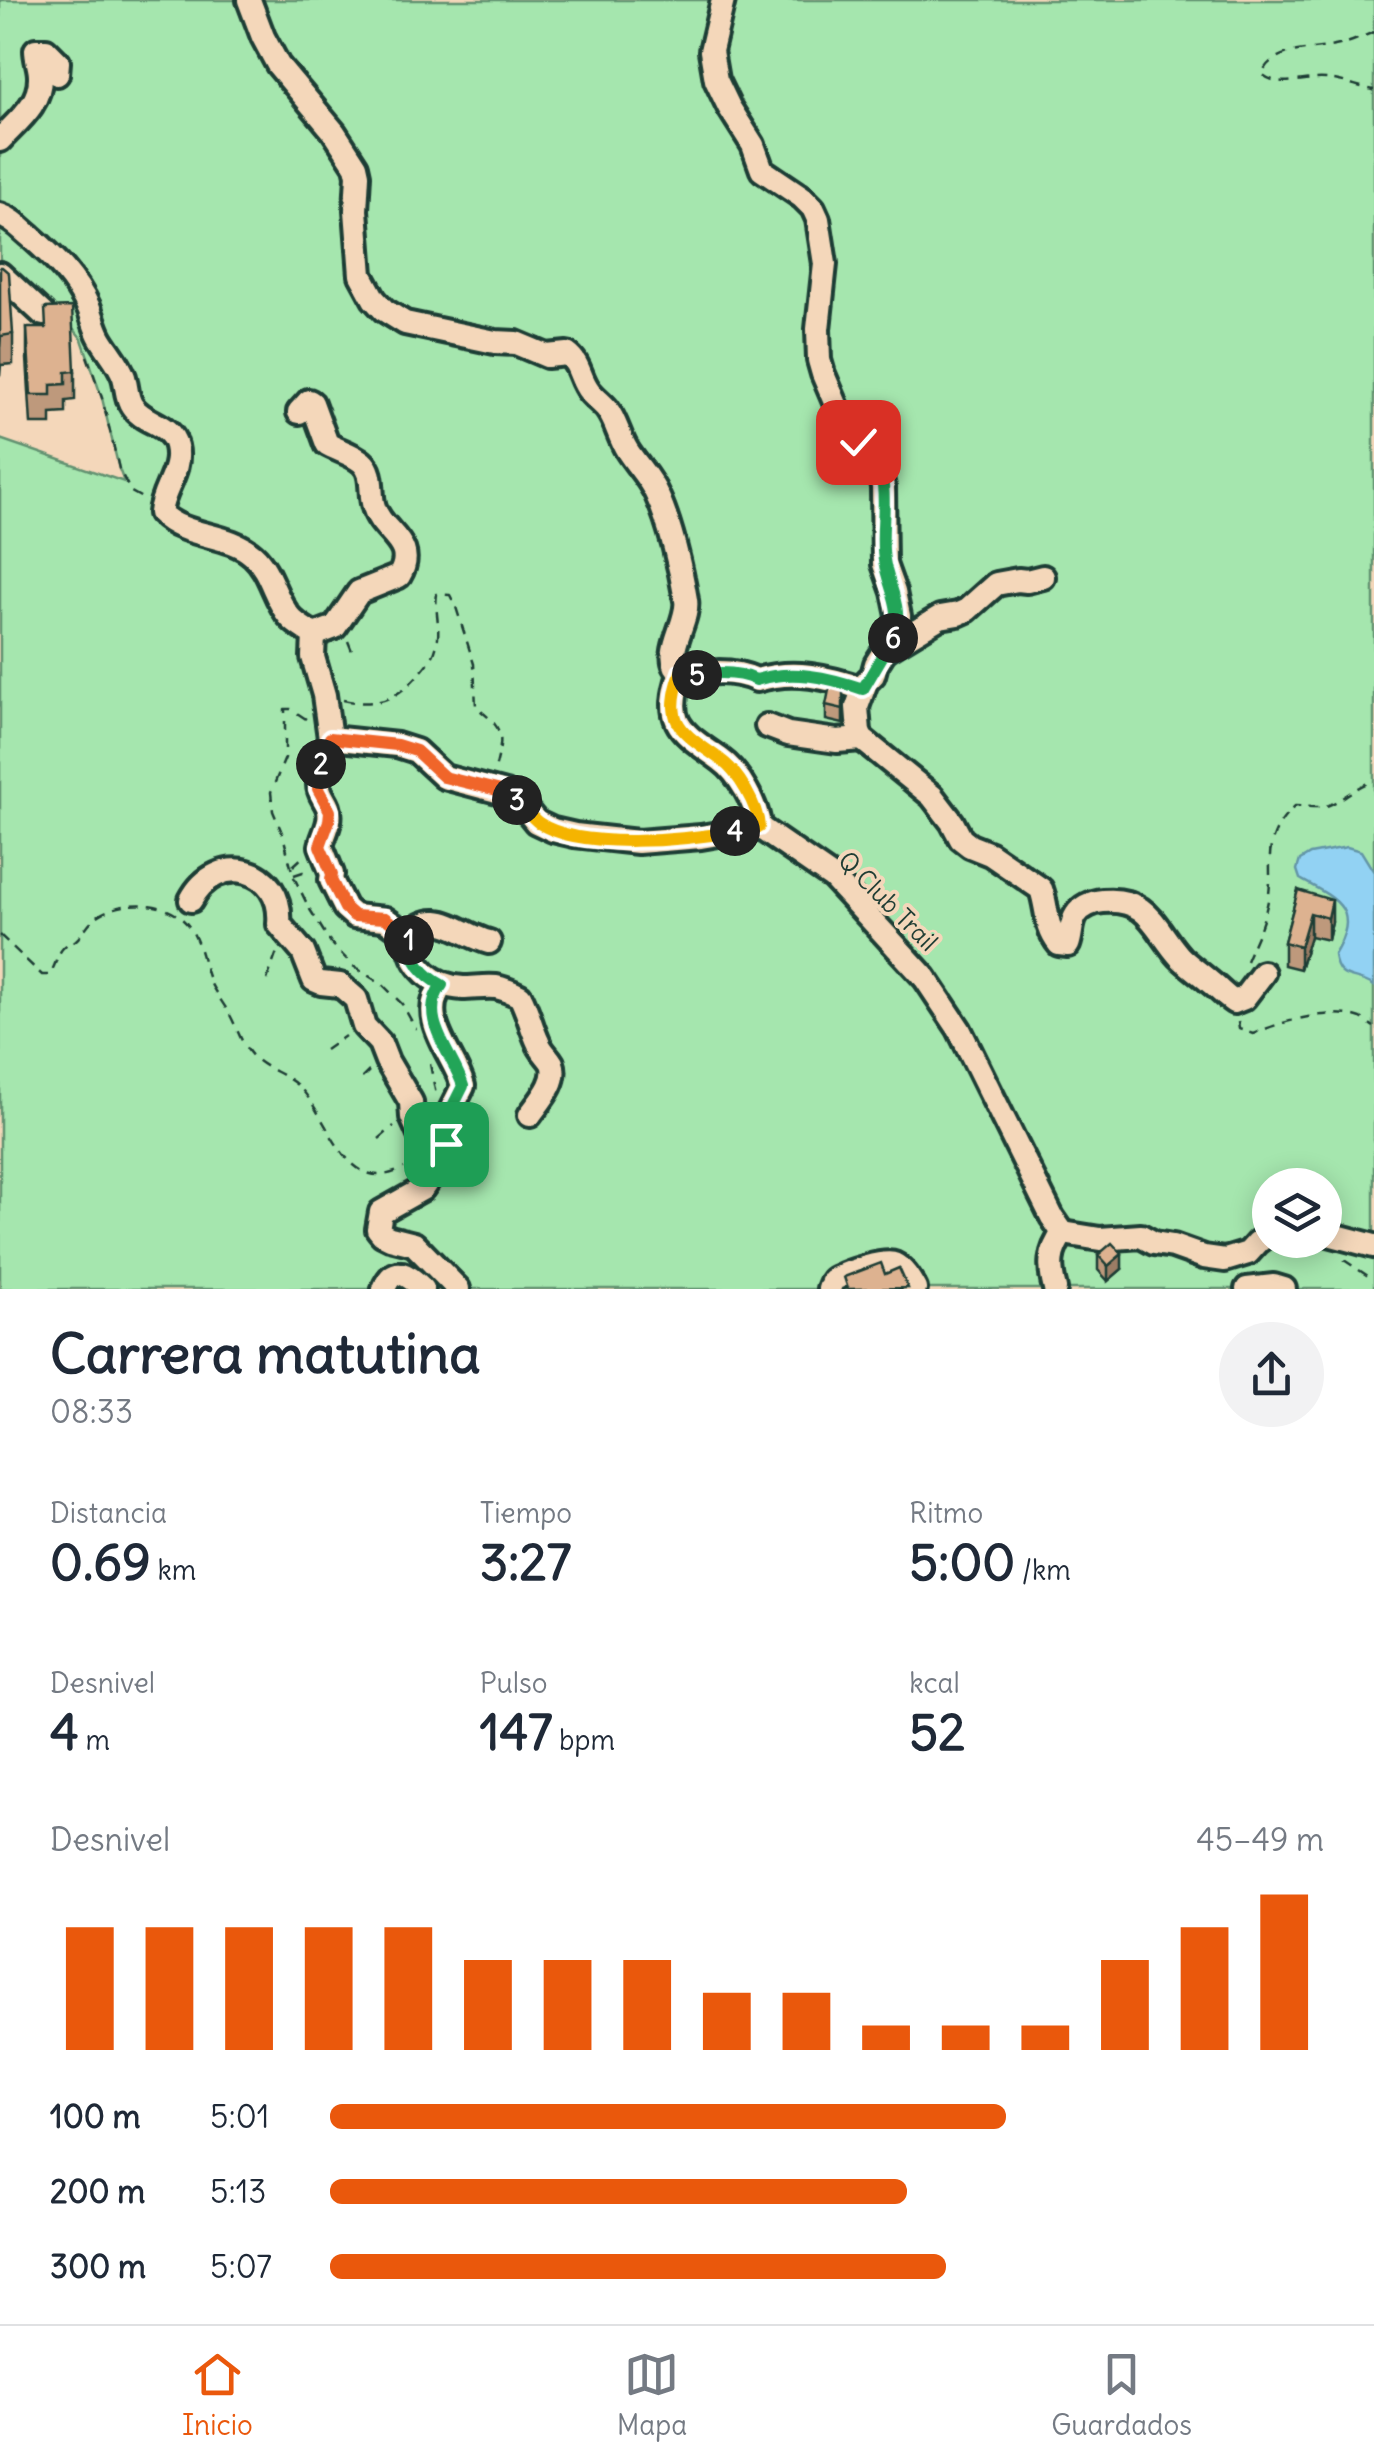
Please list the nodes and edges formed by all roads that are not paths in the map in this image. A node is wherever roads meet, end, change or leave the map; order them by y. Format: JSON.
{"nodes":[{"id":1,"x":250,"y":0,"type":"edge"},
{"id":2,"x":723,"y":0,"type":"edge"},
{"id":3,"x":57,"y":74,"type":"dead end"},
{"id":4,"x":0,"y":140,"type":"edge"},
{"id":5,"x":0,"y":215,"type":"edge"},
{"id":6,"x":0,"y":274,"type":"edge"},
{"id":7,"x":43,"y":314,"type":"edge"},
{"id":8,"x":299,"y":412,"type":"dead end"},
{"id":9,"x":1043,"y":576,"type":"dead end"},
{"id":10,"x":314,"y":635,"type":"junction"},
{"id":11,"x":886,"y":650,"type":"junction"},
{"id":12,"x":681,"y":672,"type":"junction"},
{"id":13,"x":863,"y":689,"type":"junction"},
{"id":14,"x":767,"y":726,"type":"dead end"},
{"id":15,"x":330,"y":738,"type":"junction"},
{"id":16,"x":862,"y":739,"type":"junction"},
{"id":17,"x":759,"y":827,"type":"junction"},
{"id":18,"x":192,"y":900,"type":"dead end"},
{"id":19,"x":409,"y":936,"type":"junction"},
{"id":20,"x":489,"y":942,"type":"dead end"},
{"id":21,"x":1253,"y":972,"type":"road end"},
{"id":22,"x":442,"y":985,"type":"junction"},
{"id":23,"x":530,"y":1115,"type":"dead end"},
{"id":24,"x":426,"y":1182,"type":"junction"},
{"id":25,"x":1063,"y":1233,"type":"junction"},
{"id":26,"x":1342,"y":1238,"type":"edge"},
{"id":27,"x":1374,"y":1246,"type":"edge"},
{"id":28,"x":1252,"y":1248,"type":"edge"},
{"id":29,"x":384,"y":1289,"type":"edge"},
{"id":30,"x":423,"y":1289,"type":"edge"},
{"id":31,"x":458,"y":1289,"type":"edge"},
{"id":32,"x":829,"y":1289,"type":"edge"},
{"id":33,"x":914,"y":1289,"type":"edge"},
{"id":34,"x":1055,"y":1289,"type":"edge"},
{"id":35,"x":1248,"y":1289,"type":"edge"},
{"id":36,"x":1284,"y":1289,"type":"edge"}],
"edges":[{"from":1,"to":12,"type":"street"},
{"from":2,"to":11,"type":"street"},
{"from":3,"to":4,"type":"street"},
{"from":5,"to":10,"type":"street"},
{"from":6,"to":7,"type":"street"},
{"from":8,"to":10,"type":"street"},
{"from":9,"to":11,"type":"street"},
{"from":10,"to":15,"type":"street"},
{"from":11,"to":13,"type":"street"},
{"from":12,"to":13,"type":"street"},
{"from":12,"to":17,"type":"street"},
{"from":13,"to":16,"type":"street"},
{"from":14,"to":16,"type":"street"},
{"from":15,"to":17,"type":"street"},
{"from":15,"to":19,"type":"street"},
{"from":16,"to":21,"type":"street"},
{"from":17,"to":25,"type":"street","name":"Q Club Trail"},
{"from":18,"to":24,"type":"street"},
{"from":19,"to":20,"type":"street"},
{"from":19,"to":22,"type":"street"},
{"from":22,"to":23,"type":"street"},
{"from":22,"to":24,"type":"street"},
{"from":24,"to":31,"type":"street"},
{"from":25,"to":28,"type":"street"},
{"from":25,"to":34,"type":"street"},
{"from":26,"to":27,"type":"street"},
{"from":29,"to":30,"type":"street"},
{"from":32,"to":33,"type":"street"},
{"from":35,"to":36,"type":"street"}]}
